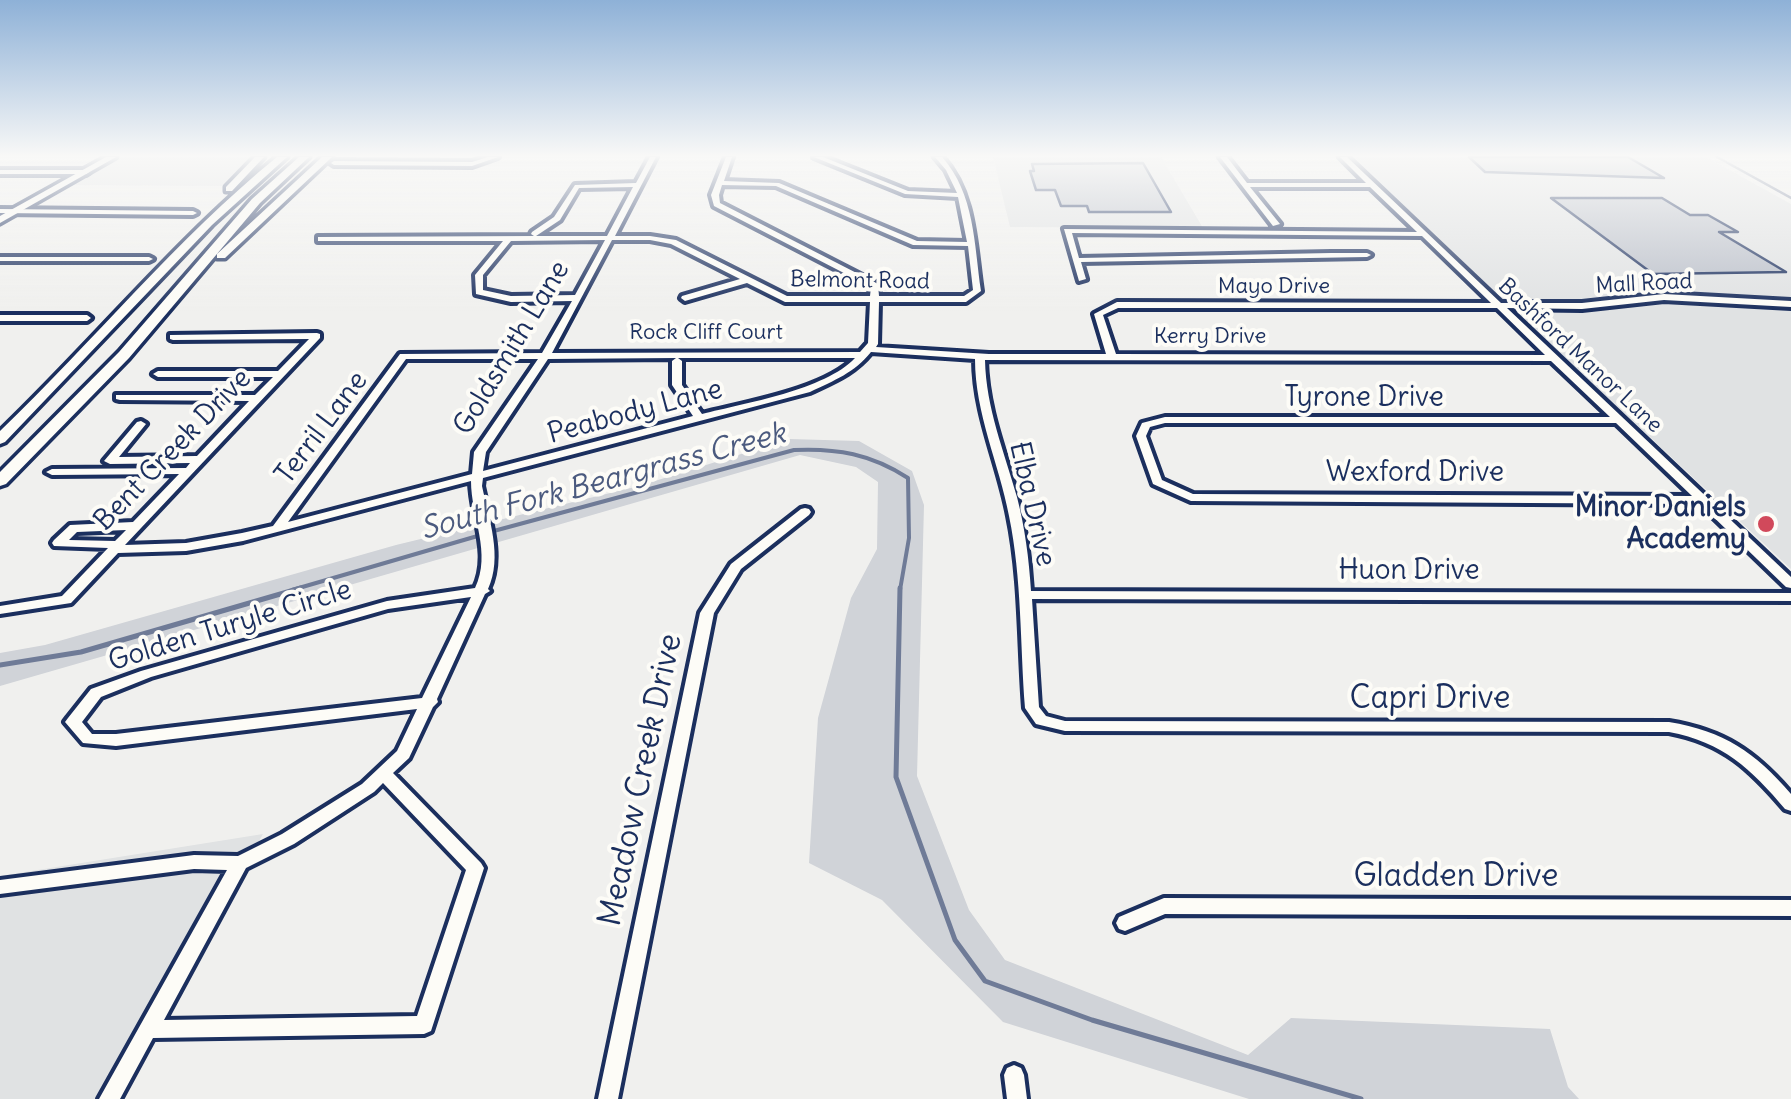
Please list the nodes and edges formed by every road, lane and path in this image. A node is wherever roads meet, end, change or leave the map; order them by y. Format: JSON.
{"nodes":[{"id":1,"x":21,"y":208,"type":"edge"},
{"id":2,"x":217,"y":208,"type":"edge"},
{"id":3,"x":222,"y":208,"type":"edge"},
{"id":4,"x":250,"y":208,"type":"edge"},
{"id":5,"x":273,"y":208,"type":"edge"},
{"id":6,"x":560,"y":208,"type":"edge"},
{"id":7,"x":625,"y":208,"type":"edge"},
{"id":8,"x":725,"y":208,"type":"edge"},
{"id":9,"x":836,"y":208,"type":"edge"},
{"id":10,"x":963,"y":208,"type":"edge"},
{"id":11,"x":1264,"y":208,"type":"edge"},
{"id":12,"x":1395,"y":208,"type":"edge"},
{"id":13,"x":0,"y":211,"type":"edge"},
{"id":14,"x":14,"y":212,"type":"junction"},
{"id":15,"x":194,"y":212,"type":"dead end"},
{"id":16,"x":216,"y":213,"type":"junction"},
{"id":17,"x":0,"y":220,"type":"edge"},
{"id":18,"x":1276,"y":224,"type":"dead end"},
{"id":19,"x":1423,"y":234,"type":"junction"},
{"id":20,"x":506,"y":237,"type":"junction"},
{"id":21,"x":321,"y":238,"type":"dead end"},
{"id":22,"x":609,"y":238,"type":"junction"},
{"id":23,"x":969,"y":244,"type":"junction"},
{"id":24,"x":1367,"y":256,"type":"dead end"},
{"id":25,"x":0,"y":259,"type":"edge"},
{"id":26,"x":149,"y":259,"type":"dead end"},
{"id":27,"x":1076,"y":260,"type":"junction"},
{"id":28,"x":207,"y":262,"type":"junction"},
{"id":29,"x":1082,"y":279,"type":"dead end"},
{"id":30,"x":744,"y":281,"type":"junction"},
{"id":31,"x":577,"y":298,"type":"junction"},
{"id":32,"x":685,"y":298,"type":"dead end"},
{"id":33,"x":876,"y":300,"type":"junction"},
{"id":34,"x":1791,"y":304,"type":"edge"},
{"id":35,"x":1498,"y":305,"type":"junction"},
{"id":36,"x":0,"y":318,"type":"edge"},
{"id":37,"x":86,"y":318,"type":"dead end"},
{"id":38,"x":173,"y":337,"type":"dead end"},
{"id":39,"x":867,"y":352,"type":"junction"},
{"id":40,"x":547,"y":354,"type":"junction"},
{"id":41,"x":403,"y":356,"type":"joint"},
{"id":42,"x":980,"y":356,"type":"junction"},
{"id":43,"x":1112,"y":357,"type":"junction"},
{"id":44,"x":1552,"y":358,"type":"junction"},
{"id":45,"x":677,"y":361,"type":"dead end"},
{"id":46,"x":158,"y":374,"type":"dead end"},
{"id":47,"x":281,"y":374,"type":"junction"},
{"id":48,"x":120,"y":397,"type":"dead end"},
{"id":49,"x":258,"y":398,"type":"junction"},
{"id":50,"x":700,"y":418,"type":"junction"},
{"id":51,"x":1618,"y":420,"type":"junction"},
{"id":52,"x":141,"y":424,"type":"dead end"},
{"id":53,"x":0,"y":439,"type":"edge"},
{"id":54,"x":198,"y":459,"type":"junction"},
{"id":55,"x":1148,"y":459,"type":"joint"},
{"id":56,"x":186,"y":471,"type":"junction"},
{"id":57,"x":52,"y":472,"type":"dead end"},
{"id":58,"x":476,"y":477,"type":"junction"},
{"id":59,"x":0,"y":481,"type":"edge"},
{"id":60,"x":1702,"y":500,"type":"junction"},
{"id":61,"x":805,"y":512,"type":"dead end"},
{"id":62,"x":134,"y":526,"type":"junction"},
{"id":63,"x":277,"y":528,"type":"junction"},
{"id":64,"x":115,"y":547,"type":"junction"},
{"id":65,"x":1791,"y":584,"type":"edge"},
{"id":66,"x":483,"y":591,"type":"junction"},
{"id":67,"x":1026,"y":596,"type":"junction"},
{"id":68,"x":1791,"y":597,"type":"edge"},
{"id":69,"x":0,"y":610,"type":"edge"},
{"id":70,"x":430,"y":702,"type":"junction"},
{"id":71,"x":1041,"y":720,"type":"joint"},
{"id":72,"x":384,"y":776,"type":"junction"},
{"id":73,"x":1791,"y":805,"type":"edge"},
{"id":74,"x":240,"y":863,"type":"junction"},
{"id":75,"x":0,"y":887,"type":"edge"},
{"id":76,"x":1791,"y":908,"type":"edge"},
{"id":77,"x":1125,"y":924,"type":"dead end"},
{"id":78,"x":148,"y":1029,"type":"junction"},
{"id":79,"x":1014,"y":1075,"type":"dead end"},
{"id":80,"x":109,"y":1099,"type":"edge"},
{"id":81,"x":608,"y":1099,"type":"edge"},
{"id":82,"x":1017,"y":1099,"type":"edge"}],
"edges":[{"from":1,"to":14,"type":"main road"},
{"from":2,"to":16,"type":"highway"},
{"from":3,"to":16,"type":"highway"},
{"from":4,"to":28,"type":"highway"},
{"from":5,"to":28,"type":"highway"},
{"from":6,"to":20,"type":"street"},
{"from":7,"to":22,"type":"street","name":"Goldsmith Lane"},
{"from":8,"to":33,"type":"street"},
{"from":9,"to":23,"type":"street"},
{"from":10,"to":23,"type":"street","name":"Belmont Road"},
{"from":11,"to":18,"type":"street"},
{"from":12,"to":19,"type":"street","name":"Bashford Manor Lane"},
{"from":13,"to":14,"type":"street"},
{"from":14,"to":15,"type":"street"},
{"from":14,"to":17,"type":"main road"},
{"from":16,"to":53,"type":"highway"},
{"from":19,"to":27,"type":"street"},
{"from":19,"to":35,"type":"street","name":"Bashford Manor Lane"},
{"from":20,"to":21,"type":"street","name":"Belmont Road"},
{"from":20,"to":22,"type":"street","name":"Belmont Road"},
{"from":20,"to":31,"type":"street"},
{"from":22,"to":30,"type":"street","name":"Belmont Road"},
{"from":22,"to":31,"type":"street","name":"Goldsmith Lane"},
{"from":23,"to":33,"type":"street","name":"Belmont Road"},
{"from":24,"to":27,"type":"street"},
{"from":25,"to":26,"type":"street"},
{"from":27,"to":29,"type":"street"},
{"from":28,"to":59,"type":"highway"},
{"from":30,"to":32,"type":"street"},
{"from":30,"to":33,"type":"street","name":"Belmont Road"},
{"from":31,"to":40,"type":"street","name":"Goldsmith Lane"},
{"from":33,"to":39,"type":"street"},
{"from":34,"to":35,"type":"street","name":"Mall Road"},
{"from":35,"to":43,"type":"street","name":"Mayo Drive"},
{"from":35,"to":44,"type":"street","name":"Bashford Manor Lane"},
{"from":36,"to":37,"type":"street"},
{"from":38,"to":47,"type":"street","name":"Bent Creek Drive"},
{"from":39,"to":40,"type":"street","name":"Rock Cliff Court"},
{"from":39,"to":42,"type":"street","name":"Kerry Drive"},
{"from":39,"to":50,"type":"street","name":"Peabody Lane"},
{"from":40,"to":41,"type":"street","name":"Rock Cliff Court"},
{"from":40,"to":58,"type":"street","name":"Goldsmith Lane"},
{"from":41,"to":63,"type":"street","name":"Terril Lane"},
{"from":42,"to":43,"type":"street","name":"Kerry Drive"},
{"from":42,"to":67,"type":"street","name":"Elba Drive"},
{"from":43,"to":44,"type":"street","name":"Kerry Drive"},
{"from":44,"to":51,"type":"street","name":"Bashford Manor Lane"},
{"from":45,"to":50,"type":"street"},
{"from":46,"to":47,"type":"street"},
{"from":47,"to":49,"type":"street","name":"Bent Creek Drive"},
{"from":48,"to":49,"type":"street"},
{"from":49,"to":54,"type":"street","name":"Bent Creek Drive"},
{"from":50,"to":58,"type":"street","name":"Peabody Lane"},
{"from":51,"to":55,"type":"street","name":"Tyrone Drive"},
{"from":51,"to":60,"type":"street","name":"Bashford Manor Lane"},
{"from":52,"to":54,"type":"street"},
{"from":54,"to":56,"type":"street","name":"Bent Creek Drive"},
{"from":55,"to":60,"type":"street","name":"Wexford Drive"},
{"from":56,"to":57,"type":"street"},
{"from":56,"to":62,"type":"street","name":"Bent Creek Drive"},
{"from":58,"to":63,"type":"street","name":"Peabody Lane"},
{"from":58,"to":66,"type":"street","name":"Goldsmith Lane"},
{"from":60,"to":65,"type":"street","name":"Bashford Manor Lane"},
{"from":61,"to":81,"type":"street","name":"Meadow Creek Drive"},
{"from":62,"to":64,"type":"street","name":"Bent Creek Drive"},
{"from":62,"to":64,"type":"street","name":"Peabody Lane"},
{"from":63,"to":64,"type":"street","name":"Peabody Lane"},
{"from":64,"to":69,"type":"street","name":"Bent Creek Drive"},
{"from":66,"to":70,"type":"street","name":"Goldsmith Lane"},
{"from":66,"to":70,"type":"street","name":"Golden Turyle Circle"},
{"from":67,"to":68,"type":"street","name":"Huon Drive"},
{"from":67,"to":71,"type":"street","name":"Elba Drive"},
{"from":70,"to":72,"type":"street","name":"Goldsmith Lane"},
{"from":71,"to":73,"type":"street","name":"Capri Drive"},
{"from":72,"to":74,"type":"street","name":"Goldsmith Lane"},
{"from":72,"to":78,"type":"street"},
{"from":74,"to":75,"type":"street"},
{"from":74,"to":78,"type":"street"},
{"from":76,"to":77,"type":"street","name":"Gladden Drive"},
{"from":78,"to":80,"type":"street"},
{"from":79,"to":82,"type":"street"}]}
